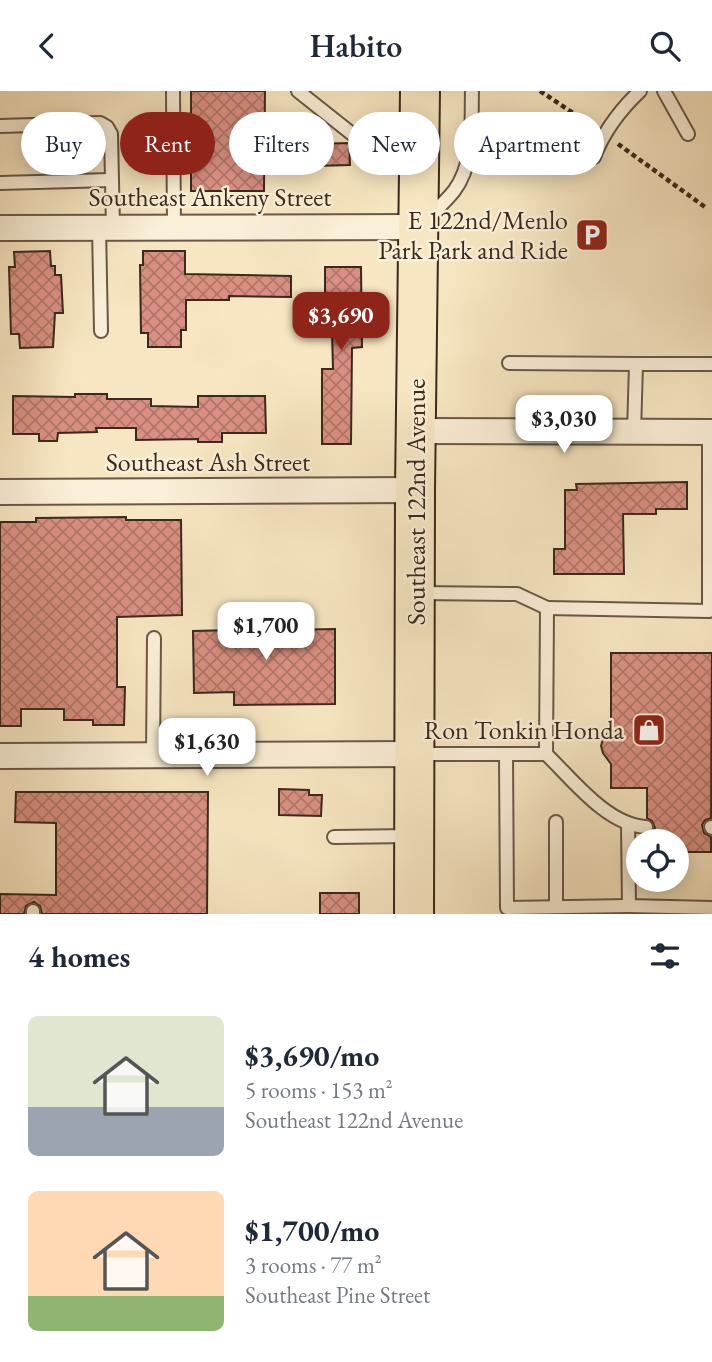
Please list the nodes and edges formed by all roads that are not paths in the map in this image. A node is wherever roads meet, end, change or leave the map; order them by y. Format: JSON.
{"nodes":[{"id":1,"x":173,"y":91,"type":"edge"},
{"id":2,"x":298,"y":91,"type":"edge"},
{"id":3,"x":420,"y":91,"type":"edge"},
{"id":4,"x":472,"y":91,"type":"edge"},
{"id":5,"x":640,"y":91,"type":"edge"},
{"id":6,"x":664,"y":91,"type":"edge"},
{"id":7,"x":420,"y":112,"type":"edge"},
{"id":8,"x":0,"y":126,"type":"edge"},
{"id":9,"x":348,"y":131,"type":"edge"},
{"id":10,"x":688,"y":134,"type":"dead end"},
{"id":11,"x":604,"y":136,"type":"edge"},
{"id":12,"x":420,"y":175,"type":"edge"},
{"id":13,"x":111,"y":180,"type":"junction"},
{"id":14,"x":0,"y":183,"type":"edge"},
{"id":15,"x":106,"y":227,"type":"junction"},
{"id":16,"x":174,"y":227,"type":"junction"},
{"id":17,"x":420,"y":227,"type":"junction"},
{"id":18,"x":0,"y":228,"type":"edge"},
{"id":19,"x":101,"y":331,"type":"dead end"},
{"id":20,"x":509,"y":363,"type":"dead end"},
{"id":21,"x":636,"y":364,"type":"junction"},
{"id":22,"x":712,"y":364,"type":"edge"},
{"id":23,"x":416,"y":431,"type":"junction"},
{"id":24,"x":635,"y":432,"type":"junction"},
{"id":25,"x":710,"y":432,"type":"edge"},
{"id":26,"x":415,"y":490,"type":"junction"},
{"id":27,"x":0,"y":492,"type":"edge"},
{"id":28,"x":415,"y":593,"type":"junction"},
{"id":29,"x":547,"y":608,"type":"junction"},
{"id":30,"x":154,"y":638,"type":"dead end"},
{"id":31,"x":415,"y":754,"type":"junction"},
{"id":32,"x":506,"y":754,"type":"junction"},
{"id":33,"x":547,"y":754,"type":"junction"},
{"id":34,"x":153,"y":755,"type":"junction"},
{"id":35,"x":0,"y":756,"type":"edge"},
{"id":36,"x":556,"y":822,"type":"dead end"},
{"id":37,"x":628,"y":824,"type":"junction"},
{"id":38,"x":646,"y":827,"type":"dead end"},
{"id":39,"x":415,"y":836,"type":"junction"},
{"id":40,"x":334,"y":837,"type":"dead end"},
{"id":41,"x":556,"y":907,"type":"junction"},
{"id":42,"x":629,"y":907,"type":"junction"},
{"id":43,"x":712,"y":908,"type":"edge"},
{"id":44,"x":414,"y":914,"type":"edge"}],
"edges":[{"from":1,"to":16,"type":"lane"},
{"from":2,"to":9,"type":"lane"},
{"from":3,"to":7,"type":"main road","name":"Southeast 122nd Avenue"},
{"from":4,"to":17,"type":"lane"},
{"from":5,"to":11,"type":"lane"},
{"from":6,"to":10,"type":"lane"},
{"from":8,"to":13,"type":"lane"},
{"from":12,"to":17,"type":"main road","name":"Southeast 122nd Avenue"},
{"from":13,"to":14,"type":"lane"},
{"from":13,"to":15,"type":"lane"},
{"from":15,"to":16,"type":"street","name":"Southeast Ankeny Street"},
{"from":15,"to":18,"type":"street","name":"Southeast Ankeny Street"},
{"from":15,"to":19,"type":"lane"},
{"from":16,"to":17,"type":"street","name":"Southeast Ankeny Street"},
{"from":17,"to":23,"type":"main road","name":"Southeast 122nd Avenue"},
{"from":20,"to":21,"type":"lane"},
{"from":21,"to":22,"type":"lane"},
{"from":21,"to":24,"type":"lane"},
{"from":23,"to":24,"type":"street"},
{"from":23,"to":26,"type":"main road","name":"Southeast 122nd Avenue"},
{"from":24,"to":25,"type":"street"},
{"from":25,"to":29,"type":"lane"},
{"from":26,"to":27,"type":"street","name":"Southeast Ash Street"},
{"from":26,"to":28,"type":"main road","name":"Southeast 122nd Avenue"},
{"from":28,"to":29,"type":"lane"},
{"from":28,"to":31,"type":"main road","name":"Southeast 122nd Avenue"},
{"from":29,"to":33,"type":"lane"},
{"from":30,"to":34,"type":"lane"},
{"from":31,"to":32,"type":"lane"},
{"from":31,"to":34,"type":"street"},
{"from":31,"to":39,"type":"main road","name":"Southeast 122nd Avenue"},
{"from":32,"to":33,"type":"lane"},
{"from":32,"to":41,"type":"lane"},
{"from":33,"to":37,"type":"lane"},
{"from":34,"to":35,"type":"street"},
{"from":36,"to":41,"type":"lane"},
{"from":37,"to":38,"type":"lane"},
{"from":37,"to":42,"type":"lane"},
{"from":39,"to":40,"type":"lane"},
{"from":39,"to":44,"type":"main road","name":"Southeast 122nd Avenue"},
{"from":41,"to":42,"type":"lane"},
{"from":42,"to":43,"type":"lane"}]}
